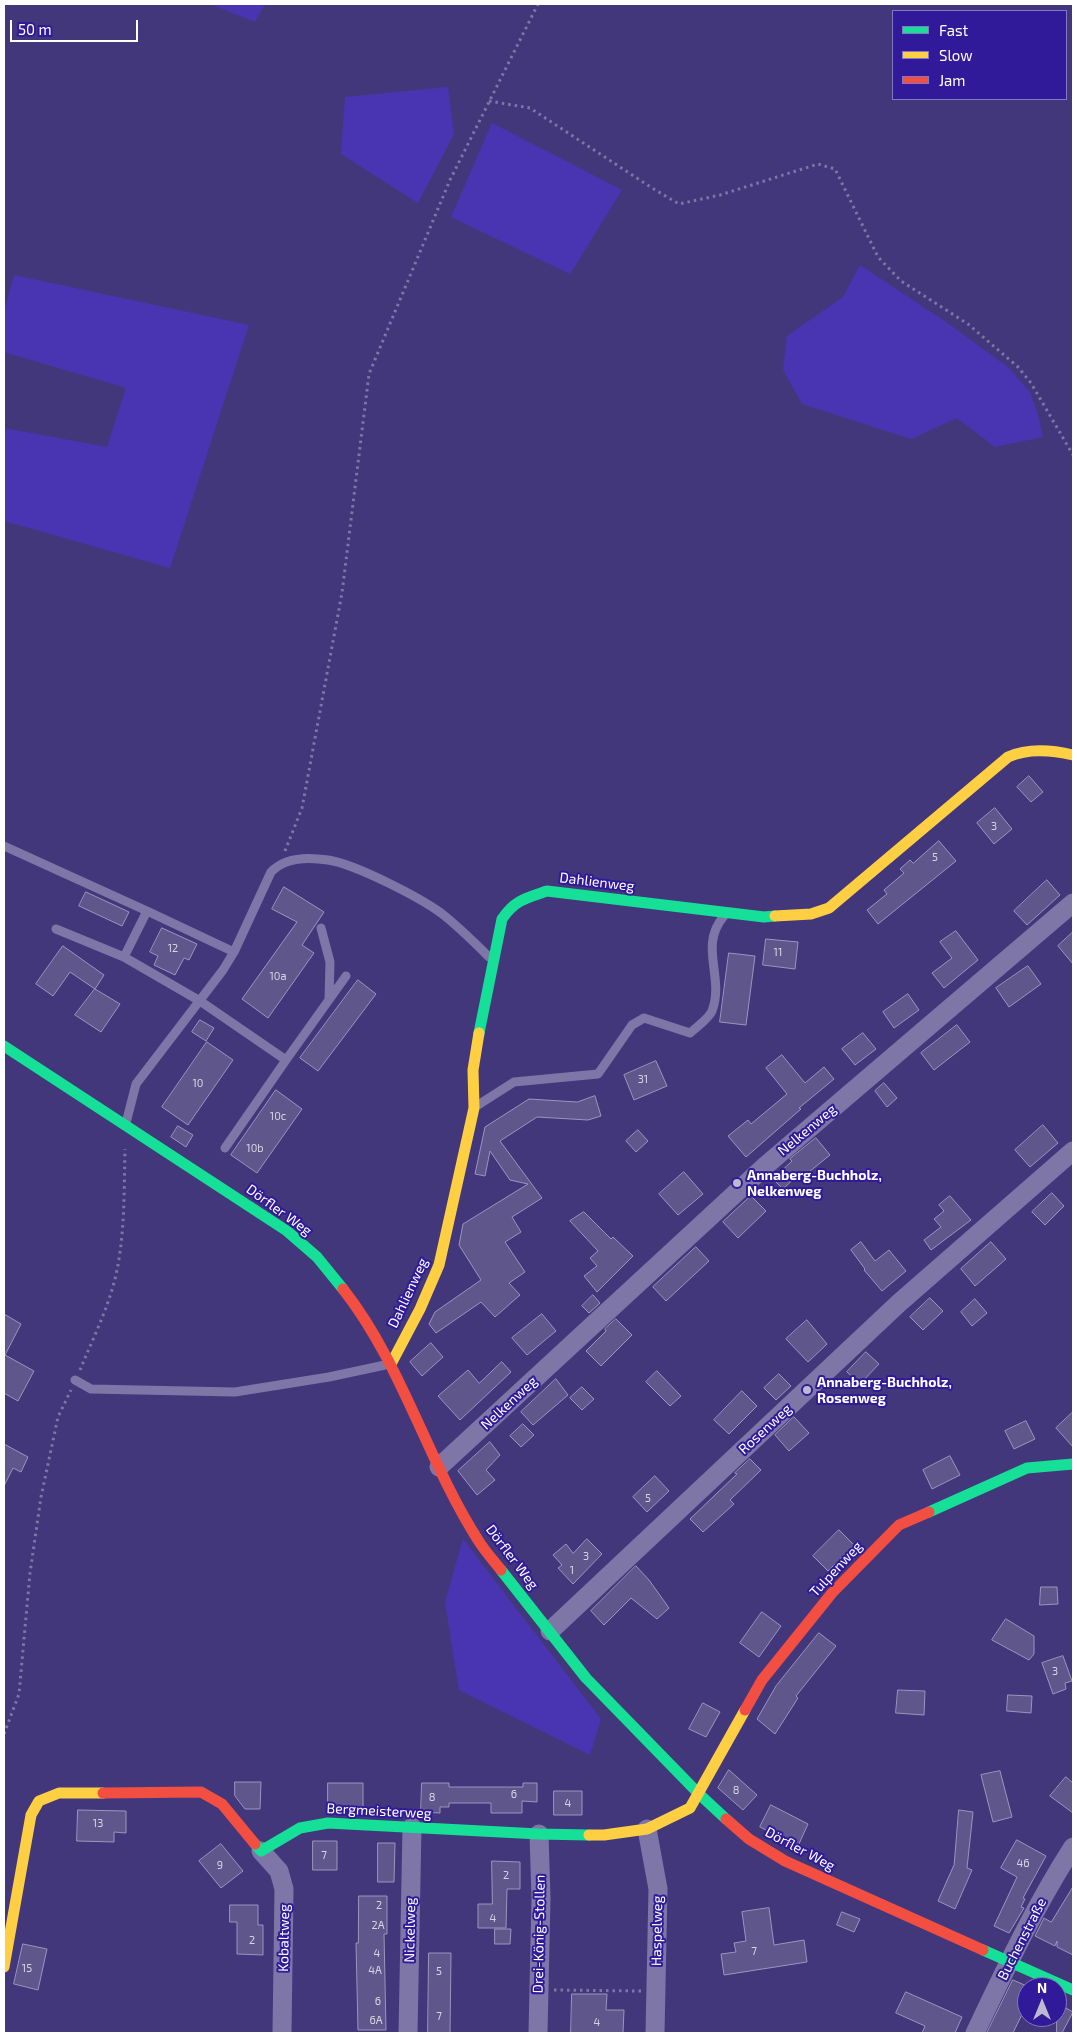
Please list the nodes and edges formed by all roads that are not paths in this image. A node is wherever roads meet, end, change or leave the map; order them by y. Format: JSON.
{"nodes":[{"id":1,"x":1073,"y":756,"type":"edge"},
{"id":2,"x":4,"y":846,"type":"edge"},
{"id":3,"x":1073,"y":903,"type":"edge"},
{"id":4,"x":147,"y":911,"type":"junction"},
{"id":5,"x":726,"y":913,"type":"junction"},
{"id":6,"x":321,"y":928,"type":"dead end"},
{"id":7,"x":56,"y":929,"type":"dead end"},
{"id":8,"x":234,"y":952,"type":"junction"},
{"id":9,"x":124,"y":957,"type":"junction"},
{"id":10,"x":492,"y":961,"type":"junction"},
{"id":11,"x":346,"y":976,"type":"dead end"},
{"id":12,"x":329,"y":999,"type":"junction"},
{"id":13,"x":200,"y":1001,"type":"junction"},
{"id":14,"x":4,"y":1046,"type":"edge"},
{"id":15,"x":286,"y":1060,"type":"junction"},
{"id":16,"x":474,"y":1108,"type":"junction"},
{"id":17,"x":126,"y":1126,"type":"junction"},
{"id":18,"x":226,"y":1148,"type":"dead end"},
{"id":19,"x":1073,"y":1152,"type":"edge"},
{"id":20,"x":391,"y":1364,"type":"junction"},
{"id":21,"x":75,"y":1380,"type":"road end"},
{"id":22,"x":1073,"y":1464,"type":"edge"},
{"id":23,"x":439,"y":1467,"type":"junction"},
{"id":24,"x":550,"y":1631,"type":"junction"},
{"id":25,"x":698,"y":1793,"type":"junction"},
{"id":26,"x":412,"y":1827,"type":"junction"},
{"id":27,"x":647,"y":1829,"type":"junction"},
{"id":28,"x":540,"y":1834,"type":"junction"},
{"id":29,"x":1073,"y":1847,"type":"edge"},
{"id":30,"x":261,"y":1851,"type":"junction"},
{"id":31,"x":1010,"y":1961,"type":"junction"},
{"id":32,"x":4,"y":1967,"type":"edge"},
{"id":33,"x":1073,"y":1990,"type":"edge"},
{"id":34,"x":282,"y":2033,"type":"edge"},
{"id":35,"x":408,"y":2033,"type":"edge"},
{"id":36,"x":538,"y":2033,"type":"edge"},
{"id":37,"x":655,"y":2033,"type":"edge"},
{"id":38,"x":975,"y":2033,"type":"edge"}],
"edges":[{"from":1,"to":5,"type":"street","name":"Dahlienweg"},
{"from":2,"to":4,"type":"lane"},
{"from":3,"to":23,"type":"street","name":"Nelkenweg"},
{"from":4,"to":8,"type":"lane"},
{"from":4,"to":9,"type":"lane"},
{"from":5,"to":10,"type":"street","name":"Dahlienweg"},
{"from":5,"to":16,"type":"lane"},
{"from":6,"to":12,"type":"lane"},
{"from":7,"to":9,"type":"lane"},
{"from":8,"to":10,"type":"lane"},
{"from":8,"to":13,"type":"lane"},
{"from":9,"to":13,"type":"lane"},
{"from":10,"to":16,"type":"street","name":"Dahlienweg"},
{"from":11,"to":12,"type":"lane"},
{"from":12,"to":15,"type":"lane"},
{"from":13,"to":15,"type":"lane"},
{"from":13,"to":17,"type":"lane"},
{"from":14,"to":17,"type":"street","name":"Dörfler Weg"},
{"from":15,"to":18,"type":"lane"},
{"from":16,"to":20,"type":"street","name":"Dahlienweg"},
{"from":17,"to":20,"type":"street","name":"Dörfler Weg"},
{"from":19,"to":24,"type":"street","name":"Rosenweg"},
{"from":20,"to":21,"type":"lane"},
{"from":20,"to":23,"type":"street","name":"Dörfler Weg"},
{"from":22,"to":25,"type":"street","name":"Tulpenweg"},
{"from":23,"to":24,"type":"street","name":"Dörfler Weg"},
{"from":24,"to":25,"type":"street","name":"Dörfler Weg"},
{"from":25,"to":27,"type":"street","name":"Bergmeisterweg"},
{"from":25,"to":31,"type":"street","name":"Dörfler Weg"},
{"from":26,"to":28,"type":"street","name":"Bergmeisterweg"},
{"from":26,"to":30,"type":"street","name":"Bergmeisterweg"},
{"from":26,"to":35,"type":"street","name":"Nickelweg"},
{"from":27,"to":28,"type":"street","name":"Bergmeisterweg"},
{"from":27,"to":37,"type":"street","name":"Haspelweg"},
{"from":28,"to":36,"type":"street","name":"Drei-König-Stollen"},
{"from":29,"to":31,"type":"street","name":"Buchenstraße"},
{"from":30,"to":32,"type":"street"},
{"from":30,"to":34,"type":"street","name":"Kobaltweg"},
{"from":31,"to":33,"type":"street","name":"Dörfler Weg"},
{"from":31,"to":38,"type":"street","name":"Buchenstraße"}]}
